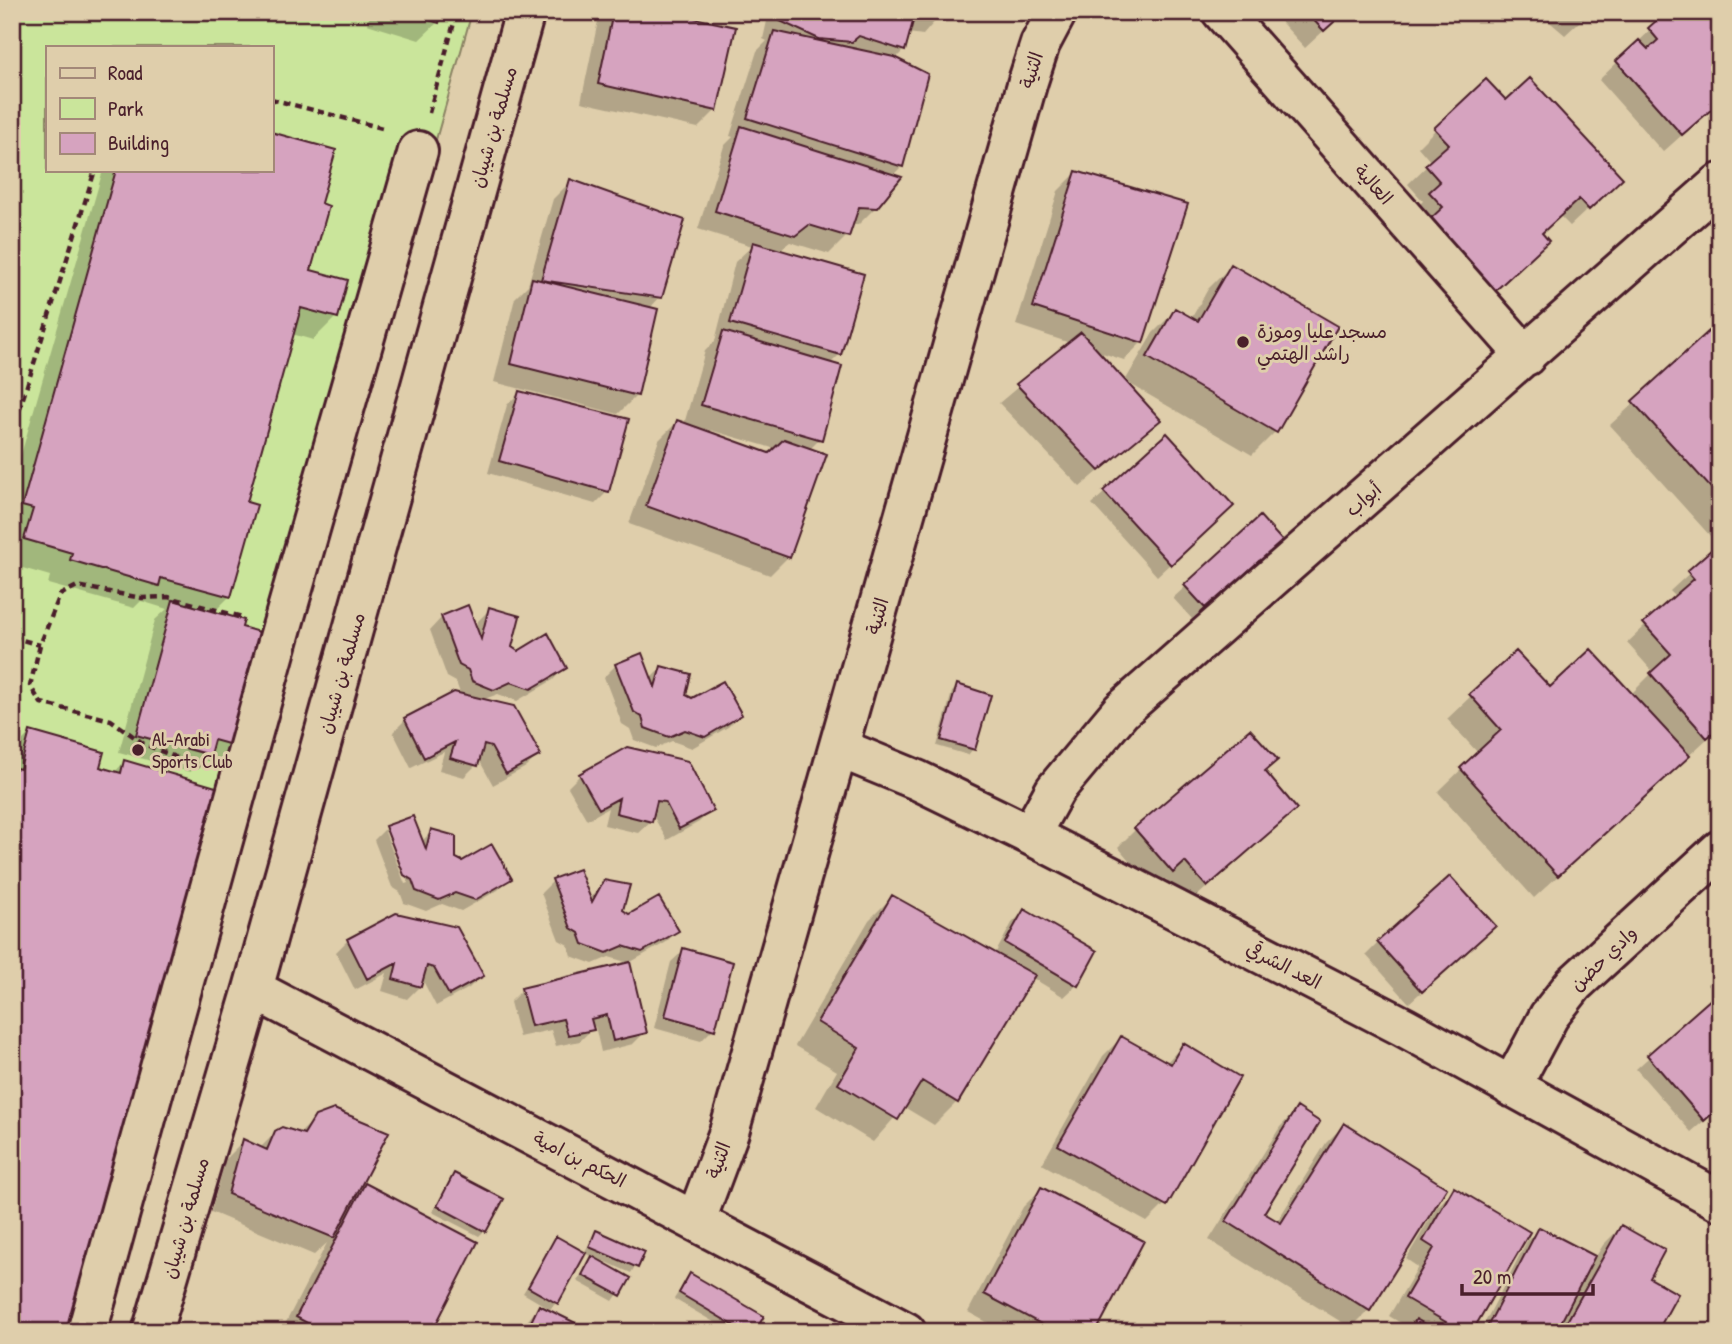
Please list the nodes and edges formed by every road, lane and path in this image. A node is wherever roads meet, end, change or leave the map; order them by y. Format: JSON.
{"nodes":[{"id":1,"x":457,"y":12,"type":"edge"},
{"id":2,"x":525,"y":12,"type":"edge"},
{"id":3,"x":1057,"y":12,"type":"edge"},
{"id":4,"x":1222,"y":12,"type":"edge"},
{"id":5,"x":273,"y":100,"type":"edge"},
{"id":6,"x":382,"y":128,"type":"dead end"},
{"id":7,"x":418,"y":151,"type":"joint"},
{"id":8,"x":94,"y":172,"type":"edge"},
{"id":9,"x":1720,"y":183,"type":"edge"},
{"id":10,"x":1526,"y":356,"type":"junction"},
{"id":11,"x":12,"y":433,"type":"edge"},
{"id":12,"x":282,"y":627,"type":"junction"},
{"id":13,"x":12,"y":637,"type":"edge"},
{"id":14,"x":40,"y":645,"type":"junction"},
{"id":15,"x":839,"y":748,"type":"junction"},
{"id":16,"x":240,"y":778,"type":"junction"},
{"id":17,"x":1030,"y":835,"type":"junction"},
{"id":18,"x":1720,"y":850,"type":"edge"},
{"id":19,"x":253,"y":989,"type":"junction"},
{"id":20,"x":1511,"y":1087,"type":"junction"},
{"id":21,"x":1717,"y":1195,"type":"edge"},
{"id":22,"x":696,"y":1220,"type":"junction"},
{"id":23,"x":87,"y":1332,"type":"edge"},
{"id":24,"x":152,"y":1332,"type":"edge"},
{"id":25,"x":906,"y":1332,"type":"edge"}],
"edges":[{"from":1,"to":7,"type":"path"},
{"from":2,"to":19,"type":"street","name":"مسلمة بن شيبان"},
{"from":3,"to":15,"type":"street","name":"الثنية"},
{"from":4,"to":10,"type":"street","name":"العالية"},
{"from":5,"to":6,"type":"path"},
{"from":7,"to":12,"type":"street"},
{"from":8,"to":11,"type":"path"},
{"from":9,"to":10,"type":"street","name":"أبواب"},
{"from":10,"to":17,"type":"street","name":"أبواب"},
{"from":12,"to":14,"type":"path"},
{"from":12,"to":16,"type":"street"},
{"from":13,"to":14,"type":"path"},
{"from":14,"to":16,"type":"path"},
{"from":15,"to":17,"type":"street","name":"العد الشرقي"},
{"from":15,"to":22,"type":"street","name":"الثنية"},
{"from":16,"to":23,"type":"street"},
{"from":17,"to":20,"type":"street","name":"العد الشرقي"},
{"from":18,"to":20,"type":"street","name":"وادي حضن"},
{"from":19,"to":22,"type":"street","name":"الحكم بن امية"},
{"from":19,"to":24,"type":"street","name":"مسلمة بن شيبان"},
{"from":20,"to":21,"type":"street","name":"العد الشرقي"},
{"from":22,"to":25,"type":"street","name":"الحكم بن امية"}]}
